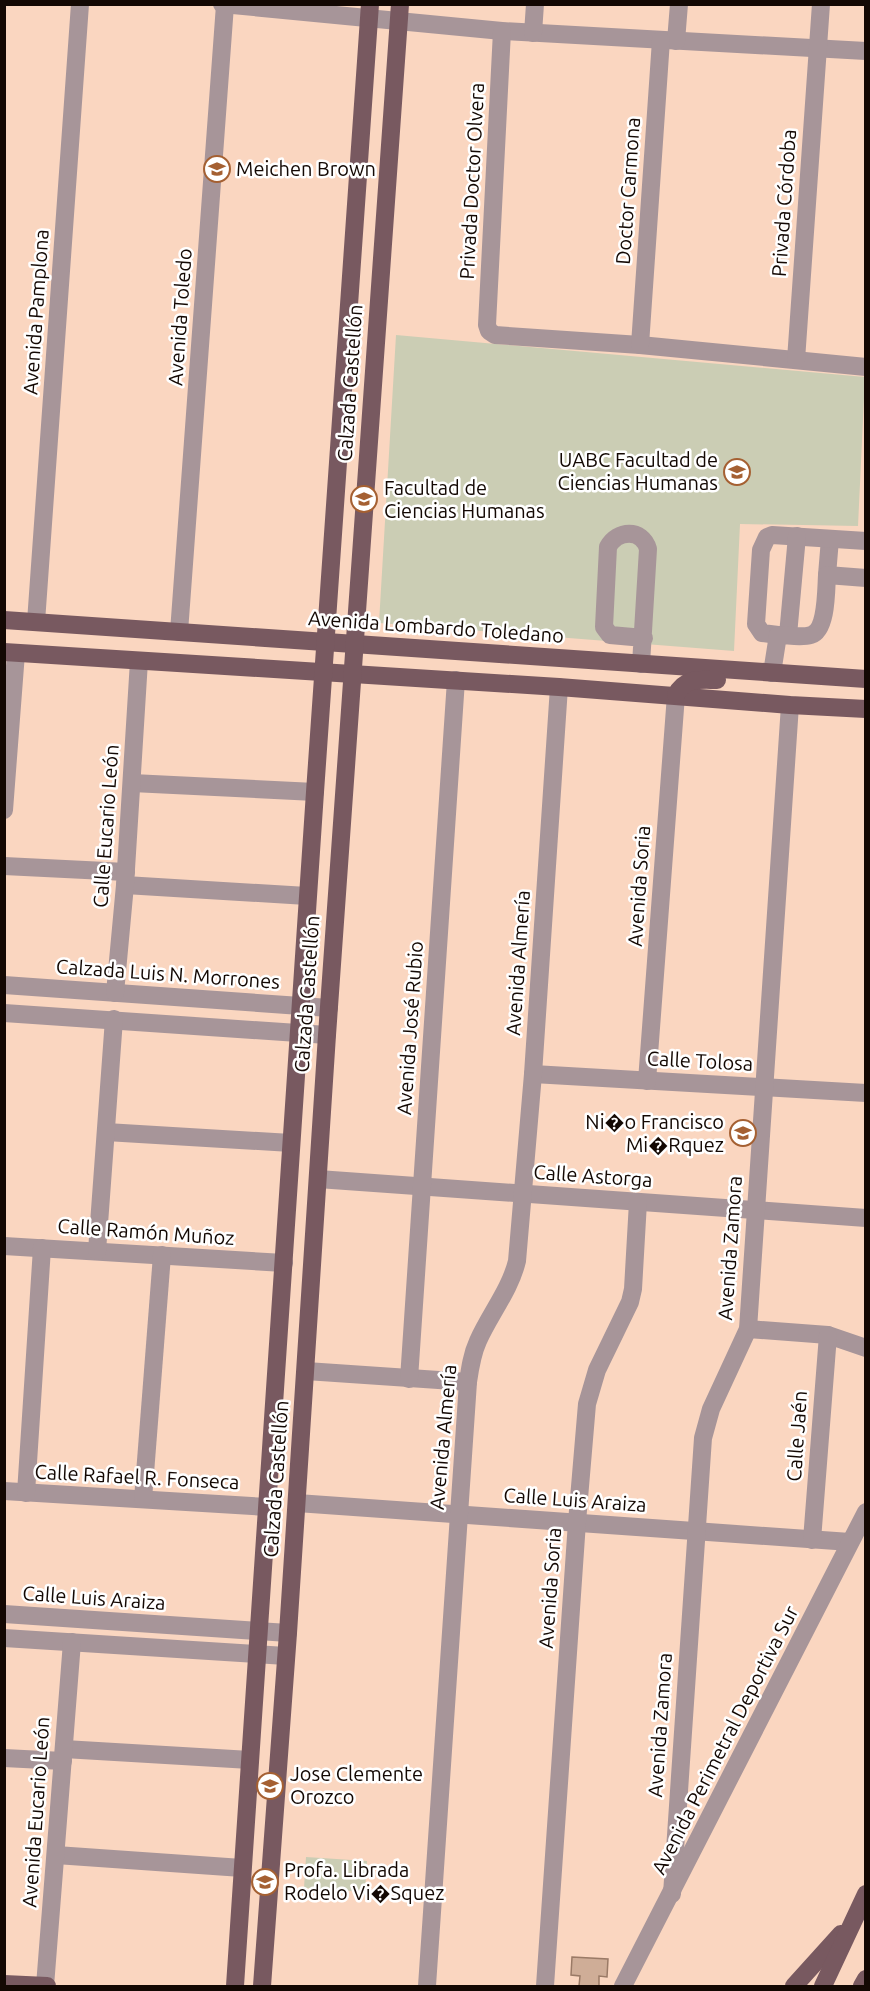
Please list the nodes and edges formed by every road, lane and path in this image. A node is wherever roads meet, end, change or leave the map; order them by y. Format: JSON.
{"nodes":[{"id":1,"x":80,"y":4,"type":"edge"},
{"id":2,"x":535,"y":4,"type":"edge"},
{"id":3,"x":679,"y":4,"type":"edge"},
{"id":4,"x":821,"y":4,"type":"edge"},
{"id":5,"x":223,"y":5,"type":"edge"},
{"id":6,"x":369,"y":12,"type":"edge"},
{"id":7,"x":399,"y":13,"type":"edge"},
{"id":8,"x":502,"y":31,"type":"junction"},
{"id":9,"x":533,"y":33,"type":"junction"},
{"id":10,"x":669,"y":41,"type":"junction"},
{"id":11,"x":817,"y":49,"type":"junction"},
{"id":12,"x":866,"y":51,"type":"edge"},
{"id":13,"x":640,"y":345,"type":"junction"},
{"id":14,"x":796,"y":360,"type":"junction"},
{"id":15,"x":866,"y":367,"type":"edge"},
{"id":16,"x":797,"y":536,"type":"junction"},
{"id":17,"x":830,"y":539,"type":"junction"},
{"id":18,"x":866,"y":541,"type":"edge"},
{"id":19,"x":827,"y":575,"type":"junction"},
{"id":20,"x":866,"y":578,"type":"edge"},
{"id":21,"x":4,"y":620,"type":"edge"},
{"id":22,"x":36,"y":622,"type":"junction"},
{"id":23,"x":179,"y":632,"type":"junction"},
{"id":24,"x":783,"y":635,"type":"junction"},
{"id":25,"x":639,"y":637,"type":"junction"},
{"id":26,"x":326,"y":642,"type":"junction"},
{"id":27,"x":354,"y":644,"type":"junction"},
{"id":28,"x":10,"y":652,"type":"edge"},
{"id":29,"x":139,"y":661,"type":"junction"},
{"id":30,"x":636,"y":663,"type":"junction"},
{"id":31,"x":772,"y":673,"type":"junction"},
{"id":32,"x":323,"y":674,"type":"junction"},
{"id":33,"x":352,"y":675,"type":"junction"},
{"id":34,"x":866,"y":679,"type":"edge"},
{"id":35,"x":456,"y":680,"type":"junction"},
{"id":36,"x":559,"y":687,"type":"junction"},
{"id":37,"x":676,"y":695,"type":"junction"},
{"id":38,"x":790,"y":705,"type":"junction"},
{"id":39,"x":863,"y":708,"type":"edge"},
{"id":40,"x":132,"y":783,"type":"junction"},
{"id":41,"x":315,"y":792,"type":"junction"},
{"id":42,"x":4,"y":810,"type":"edge"},
{"id":43,"x":4,"y":866,"type":"edge"},
{"id":44,"x":125,"y":878,"type":"junction"},
{"id":45,"x":308,"y":896,"type":"junction"},
{"id":46,"x":4,"y":985,"type":"edge"},
{"id":47,"x":116,"y":993,"type":"junction"},
{"id":48,"x":301,"y":1006,"type":"junction"},
{"id":49,"x":329,"y":1008,"type":"junction"},
{"id":50,"x":4,"y":1013,"type":"edge"},
{"id":51,"x":114,"y":1019,"type":"junction"},
{"id":52,"x":298,"y":1033,"type":"junction"},
{"id":53,"x":327,"y":1035,"type":"junction"},
{"id":54,"x":533,"y":1074,"type":"junction"},
{"id":55,"x":647,"y":1081,"type":"junction"},
{"id":56,"x":764,"y":1087,"type":"junction"},
{"id":57,"x":866,"y":1093,"type":"edge"},
{"id":58,"x":106,"y":1132,"type":"junction"},
{"id":59,"x":291,"y":1143,"type":"junction"},
{"id":60,"x":318,"y":1179,"type":"junction"},
{"id":61,"x":422,"y":1185,"type":"junction"},
{"id":62,"x":524,"y":1194,"type":"junction"},
{"id":63,"x":638,"y":1202,"type":"junction"},
{"id":64,"x":755,"y":1210,"type":"junction"},
{"id":65,"x":866,"y":1218,"type":"edge"},
{"id":66,"x":4,"y":1246,"type":"edge"},
{"id":67,"x":42,"y":1248,"type":"junction"},
{"id":68,"x":97,"y":1251,"type":"junction"},
{"id":69,"x":162,"y":1255,"type":"junction"},
{"id":70,"x":284,"y":1263,"type":"junction"},
{"id":71,"x":748,"y":1329,"type":"junction"},
{"id":72,"x":828,"y":1335,"type":"junction"},
{"id":73,"x":866,"y":1348,"type":"edge"},
{"id":74,"x":306,"y":1371,"type":"junction"},
{"id":75,"x":410,"y":1379,"type":"junction"},
{"id":76,"x":468,"y":1382,"type":"junction"},
{"id":77,"x":4,"y":1491,"type":"edge"},
{"id":78,"x":26,"y":1492,"type":"junction"},
{"id":79,"x":143,"y":1499,"type":"junction"},
{"id":80,"x":297,"y":1503,"type":"junction"},
{"id":81,"x":267,"y":1507,"type":"junction"},
{"id":82,"x":866,"y":1512,"type":"edge"},
{"id":83,"x":459,"y":1514,"type":"junction"},
{"id":84,"x":577,"y":1522,"type":"junction"},
{"id":85,"x":695,"y":1531,"type":"junction"},
{"id":86,"x":812,"y":1540,"type":"junction"},
{"id":87,"x":850,"y":1542,"type":"junction"},
{"id":88,"x":8,"y":1614,"type":"edge"},
{"id":89,"x":260,"y":1632,"type":"junction"},
{"id":90,"x":288,"y":1634,"type":"junction"},
{"id":91,"x":7,"y":1638,"type":"edge"},
{"id":92,"x":72,"y":1642,"type":"junction"},
{"id":93,"x":258,"y":1654,"type":"junction"},
{"id":94,"x":286,"y":1656,"type":"junction"},
{"id":95,"x":63,"y":1755,"type":"junction"},
{"id":96,"x":4,"y":1758,"type":"edge"},
{"id":97,"x":250,"y":1760,"type":"junction"},
{"id":98,"x":56,"y":1855,"type":"junction"},
{"id":99,"x":243,"y":1868,"type":"junction"},
{"id":100,"x":672,"y":1894,"type":"junction"},
{"id":101,"x":866,"y":1894,"type":"edge"},
{"id":102,"x":852,"y":1922,"type":"junction"},
{"id":103,"x":866,"y":1979,"type":"edge"},
{"id":104,"x":4,"y":1984,"type":"edge"},
{"id":105,"x":46,"y":1986,"type":"edge"},
{"id":106,"x":235,"y":1986,"type":"edge"},
{"id":107,"x":262,"y":1986,"type":"edge"},
{"id":108,"x":427,"y":1986,"type":"edge"},
{"id":109,"x":545,"y":1986,"type":"edge"},
{"id":110,"x":623,"y":1986,"type":"edge"},
{"id":111,"x":794,"y":1986,"type":"edge"},
{"id":112,"x":823,"y":1986,"type":"edge"},
{"id":113,"x":862,"y":1986,"type":"edge"}],
"edges":[{"from":1,"to":22,"type":"street","name":"Avenida Pamplona"},
{"from":2,"to":9,"type":"street"},
{"from":3,"to":10,"type":"street","name":"Doctor Carmona"},
{"from":4,"to":11,"type":"street","name":"Privada Córdoba"},
{"from":5,"to":6,"type":"street"},
{"from":5,"to":23,"type":"street","name":"Avenida Toledo"},
{"from":6,"to":7,"type":"street"},
{"from":6,"to":26,"type":"main road","name":"Calzada Castellón"},
{"from":7,"to":8,"type":"street"},
{"from":7,"to":27,"type":"main road","name":"Calzada Castellón"},
{"from":8,"to":9,"type":"street"},
{"from":8,"to":13,"type":"street","name":"Privada Doctor Olvera"},
{"from":9,"to":10,"type":"street"},
{"from":10,"to":11,"type":"street"},
{"from":10,"to":13,"type":"street","name":"Doctor Carmona"},
{"from":11,"to":12,"type":"street"},
{"from":11,"to":14,"type":"street","name":"Privada Córdoba"},
{"from":13,"to":14,"type":"street"},
{"from":14,"to":15,"type":"street"},
{"from":16,"to":17,"type":"street"},
{"from":16,"to":24,"type":"street"},
{"from":16,"to":24,"type":"street"},
{"from":17,"to":18,"type":"street"},
{"from":17,"to":19,"type":"street"},
{"from":19,"to":20,"type":"street"},
{"from":19,"to":24,"type":"street"},
{"from":21,"to":22,"type":"main road","name":"Avenida Lombardo Toledano"},
{"from":22,"to":23,"type":"main road","name":"Avenida Lombardo Toledano"},
{"from":23,"to":26,"type":"main road","name":"Avenida Lombardo Toledano"},
{"from":24,"to":31,"type":"street"},
{"from":25,"to":25,"type":"street"},
{"from":25,"to":30,"type":"street"},
{"from":26,"to":27,"type":"main road","name":"Avenida Lombardo Toledano"},
{"from":26,"to":32,"type":"main road","name":"Calzada Castellón"},
{"from":27,"to":30,"type":"main road","name":"Avenida Lombardo Toledano"},
{"from":27,"to":33,"type":"main road","name":"Calzada Castellón"},
{"from":28,"to":29,"type":"main road"},
{"from":28,"to":42,"type":"street"},
{"from":29,"to":32,"type":"main road"},
{"from":29,"to":40,"type":"street","name":"Calle Eucario León"},
{"from":30,"to":31,"type":"main road","name":"Avenida Lombardo Toledano"},
{"from":30,"to":36,"type":"main road"},
{"from":31,"to":34,"type":"main road","name":"Avenida Lombardo Toledano"},
{"from":31,"to":37,"type":"main road"},
{"from":32,"to":33,"type":"main road"},
{"from":32,"to":41,"type":"main road","name":"Calzada Castellón"},
{"from":33,"to":35,"type":"main road"},
{"from":33,"to":49,"type":"main road","name":"Calzada Castellón"},
{"from":35,"to":36,"type":"main road"},
{"from":35,"to":61,"type":"street","name":"Avenida José Rubio"},
{"from":36,"to":37,"type":"main road"},
{"from":36,"to":54,"type":"street","name":"Avenida Almería"},
{"from":37,"to":38,"type":"main road"},
{"from":37,"to":55,"type":"street","name":"Avenida Soria"},
{"from":38,"to":39,"type":"main road"},
{"from":38,"to":56,"type":"street","name":"Avenida Zamora"},
{"from":40,"to":41,"type":"street"},
{"from":40,"to":44,"type":"street","name":"Calle Eucario León"},
{"from":41,"to":45,"type":"main road","name":"Calzada Castellón"},
{"from":43,"to":44,"type":"street"},
{"from":44,"to":45,"type":"street"},
{"from":44,"to":47,"type":"street","name":"Calle Eucario León"},
{"from":45,"to":48,"type":"main road","name":"Calzada Castellón"},
{"from":46,"to":47,"type":"street","name":"Calzada Luis N. Morrones"},
{"from":47,"to":48,"type":"street","name":"Calzada Luis N. Morrones"},
{"from":48,"to":49,"type":"street","name":"Calzada Luis N. Morrones"},
{"from":48,"to":52,"type":"main road","name":"Calzada Castellón"},
{"from":49,"to":53,"type":"main road","name":"Calzada Castellón"},
{"from":50,"to":51,"type":"street"},
{"from":51,"to":52,"type":"street"},
{"from":51,"to":58,"type":"street"},
{"from":52,"to":53,"type":"street"},
{"from":52,"to":59,"type":"main road","name":"Calzada Castellón"},
{"from":53,"to":60,"type":"main road","name":"Calzada Castellón"},
{"from":54,"to":55,"type":"street","name":"Calle Tolosa"},
{"from":54,"to":62,"type":"street","name":"Avenida Almería"},
{"from":55,"to":56,"type":"street","name":"Calle Tolosa"},
{"from":56,"to":57,"type":"street","name":"Calle Tolosa"},
{"from":56,"to":64,"type":"street","name":"Avenida Zamora"},
{"from":58,"to":59,"type":"street"},
{"from":58,"to":68,"type":"street"},
{"from":59,"to":70,"type":"main road","name":"Calzada Castellón"},
{"from":60,"to":61,"type":"street","name":"Calle Astorga"},
{"from":60,"to":74,"type":"main road","name":"Calzada Castellón"},
{"from":61,"to":62,"type":"street","name":"Calle Astorga"},
{"from":61,"to":75,"type":"street","name":"Avenida José Rubio"},
{"from":62,"to":63,"type":"street","name":"Calle Astorga"},
{"from":62,"to":76,"type":"street","name":"Avenida Almería"},
{"from":63,"to":64,"type":"street","name":"Calle Astorga"},
{"from":63,"to":84,"type":"street","name":"Avenida Soria"},
{"from":64,"to":65,"type":"street","name":"Calle Astorga"},
{"from":64,"to":71,"type":"street","name":"Avenida Zamora"},
{"from":66,"to":67,"type":"street","name":"Calle Ramón Muñoz"},
{"from":67,"to":68,"type":"street","name":"Calle Ramón Muñoz"},
{"from":67,"to":78,"type":"street"},
{"from":68,"to":69,"type":"street","name":"Calle Ramón Muñoz"},
{"from":69,"to":70,"type":"street","name":"Calle Ramón Muñoz"},
{"from":69,"to":79,"type":"street"},
{"from":70,"to":81,"type":"main road","name":"Calzada Castellón"},
{"from":71,"to":72,"type":"street"},
{"from":71,"to":85,"type":"street","name":"Avenida Zamora"},
{"from":72,"to":73,"type":"street"},
{"from":72,"to":86,"type":"street","name":"Calle Jaén"},
{"from":74,"to":75,"type":"street"},
{"from":74,"to":80,"type":"main road","name":"Calzada Castellón"},
{"from":75,"to":76,"type":"street"},
{"from":76,"to":83,"type":"street","name":"Avenida Almería"},
{"from":77,"to":78,"type":"street","name":"Calle Rafael R. Fonseca"},
{"from":78,"to":79,"type":"street","name":"Calle Rafael R. Fonseca"},
{"from":79,"to":81,"type":"street","name":"Calle Rafael R. Fonseca"},
{"from":80,"to":83,"type":"street","name":"Calle Luis Araiza"},
{"from":80,"to":90,"type":"main road","name":"Calzada Castellón"},
{"from":81,"to":89,"type":"main road","name":"Calzada Castellón"},
{"from":82,"to":87,"type":"street","name":"Avenida Perimetral Deportiva Sur"},
{"from":83,"to":84,"type":"street","name":"Calle Luis Araiza"},
{"from":83,"to":108,"type":"street","name":"Avenida Almería"},
{"from":84,"to":85,"type":"street","name":"Calle Luis Araiza"},
{"from":84,"to":109,"type":"street","name":"Avenida Soria"},
{"from":85,"to":86,"type":"street","name":"Calle Luis Araiza"},
{"from":85,"to":100,"type":"street","name":"Avenida Zamora"},
{"from":86,"to":87,"type":"street","name":"Calle Luis Araiza"},
{"from":87,"to":100,"type":"street","name":"Avenida Perimetral Deportiva Sur"},
{"from":88,"to":89,"type":"street","name":"Calle Luis Araiza"},
{"from":88,"to":91,"type":"street"},
{"from":89,"to":90,"type":"street","name":"Calle Luis Araiza"},
{"from":89,"to":93,"type":"main road","name":"Calzada Castellón"},
{"from":90,"to":94,"type":"main road","name":"Calzada Castellón"},
{"from":91,"to":92,"type":"street"},
{"from":92,"to":93,"type":"street"},
{"from":92,"to":95,"type":"street","name":"Avenida Eucario León"},
{"from":93,"to":94,"type":"street"},
{"from":93,"to":97,"type":"main road","name":"Calzada Castellón"},
{"from":94,"to":107,"type":"main road","name":"Calzada Castellón"},
{"from":95,"to":96,"type":"street"},
{"from":95,"to":97,"type":"street"},
{"from":95,"to":98,"type":"street","name":"Avenida Eucario León"},
{"from":97,"to":99,"type":"main road","name":"Calzada Castellón"},
{"from":98,"to":99,"type":"street"},
{"from":98,"to":105,"type":"street","name":"Avenida Eucario León"},
{"from":99,"to":106,"type":"main road","name":"Calzada Castellón"},
{"from":100,"to":110,"type":"street","name":"Avenida Perimetral Deportiva Sur"},
{"from":101,"to":102,"type":"main road"},
{"from":102,"to":111,"type":"main road"},
{"from":102,"to":112,"type":"main road"},
{"from":103,"to":113,"type":"main road"},
{"from":104,"to":105,"type":"main road"}]}
